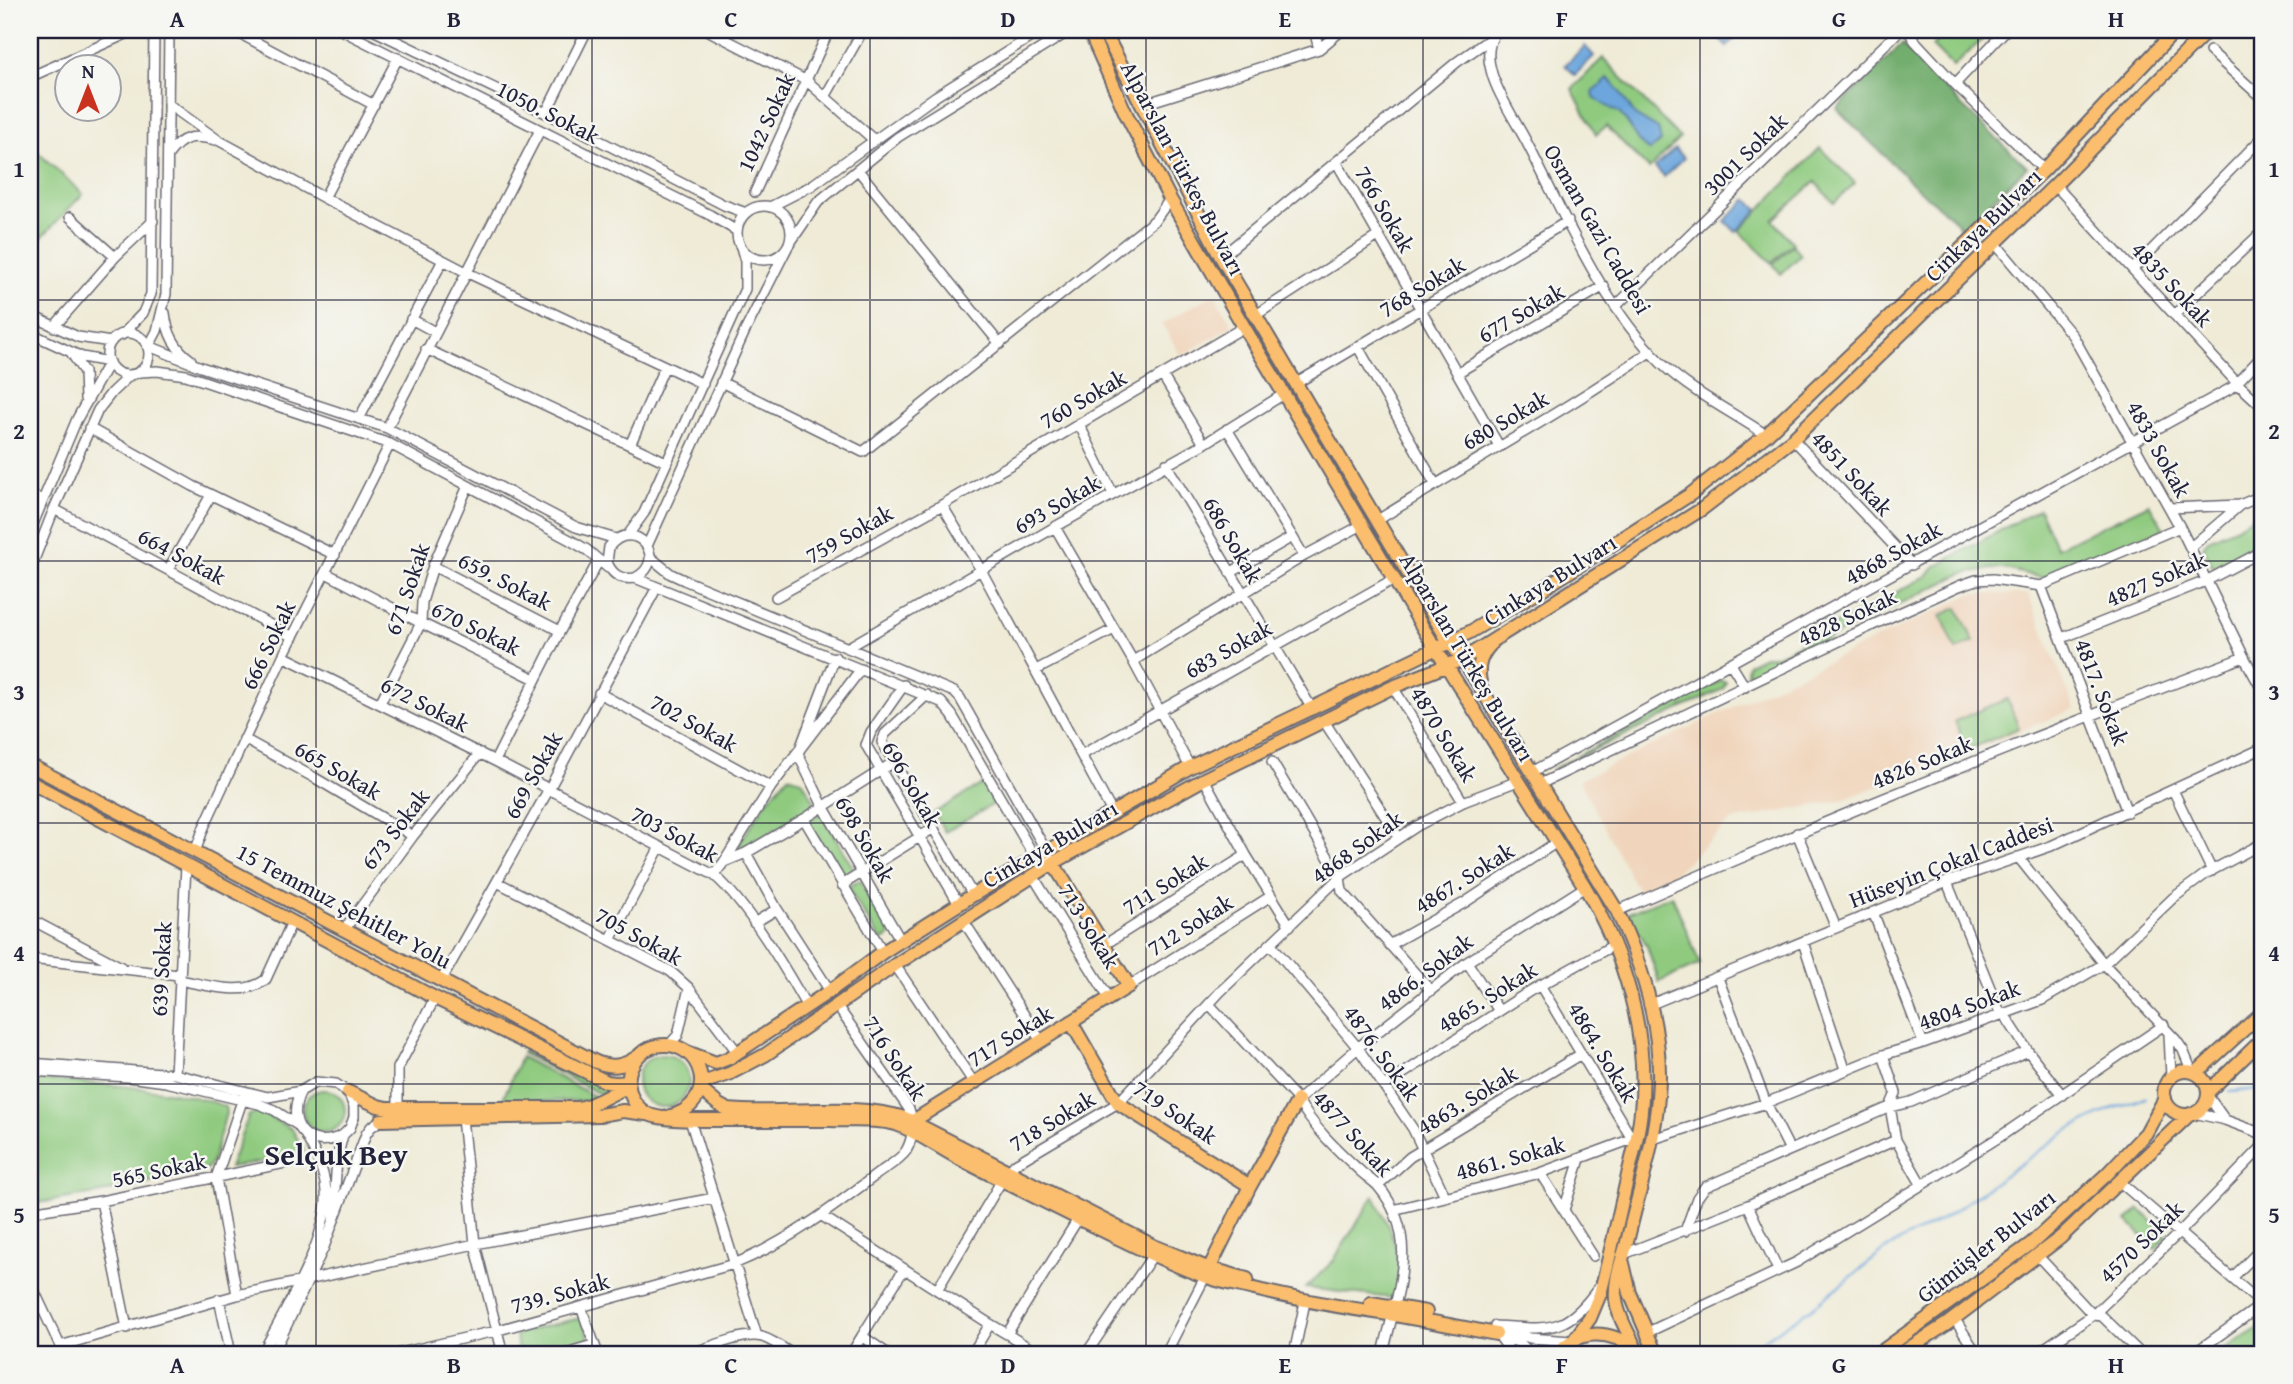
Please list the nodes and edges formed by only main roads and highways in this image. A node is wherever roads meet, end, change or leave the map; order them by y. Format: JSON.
{"nodes":[{"id":1,"x":1089,"y":30,"type":"edge"},
{"id":2,"x":1103,"y":30,"type":"edge"},
{"id":3,"x":2176,"y":30,"type":"edge"},
{"id":4,"x":2208,"y":30,"type":"edge"},
{"id":5,"x":1496,"y":639,"type":"junction"},
{"id":6,"x":1443,"y":645,"type":"junction"},
{"id":7,"x":1463,"y":659,"type":"junction"},
{"id":8,"x":1447,"y":666,"type":"junction"},
{"id":9,"x":1482,"y":689,"type":"junction"},
{"id":10,"x":30,"y":765,"type":"edge"},
{"id":11,"x":30,"y":782,"type":"edge"},
{"id":12,"x":1044,"y":865,"type":"junction"},
{"id":13,"x":1129,"y":986,"type":"joint"},
{"id":14,"x":2263,"y":1012,"type":"edge"},
{"id":15,"x":1071,"y":1022,"type":"junction"},
{"id":16,"x":2263,"y":1038,"type":"edge"},
{"id":17,"x":687,"y":1052,"type":"junction"},
{"id":18,"x":640,"y":1054,"type":"junction"},
{"id":19,"x":2194,"y":1073,"type":"junction"},
{"id":20,"x":628,"y":1084,"type":"junction"},
{"id":21,"x":701,"y":1086,"type":"junction"},
{"id":22,"x":348,"y":1092,"type":"road end"},
{"id":23,"x":2208,"y":1094,"type":"junction"},
{"id":24,"x":2165,"y":1098,"type":"junction"},
{"id":25,"x":1298,"y":1101,"type":"road end"},
{"id":26,"x":2192,"y":1113,"type":"junction"},
{"id":27,"x":649,"y":1115,"type":"junction"},
{"id":28,"x":667,"y":1117,"type":"junction"},
{"id":29,"x":381,"y":1120,"type":"road end"},
{"id":30,"x":913,"y":1127,"type":"junction"},
{"id":31,"x":1005,"y":1176,"type":"junction"},
{"id":32,"x":1250,"y":1186,"type":"junction"},
{"id":33,"x":1623,"y":1257,"type":"junction"},
{"id":34,"x":1207,"y":1273,"type":"junction"},
{"id":35,"x":1394,"y":1311,"type":"junction"},
{"id":36,"x":1496,"y":1330,"type":"road end"},
{"id":37,"x":1573,"y":1340,"type":"junction"},
{"id":38,"x":1638,"y":1352,"type":"edge"},
{"id":39,"x":1557,"y":1354,"type":"edge"},
{"id":40,"x":1656,"y":1354,"type":"edge"},
{"id":41,"x":1878,"y":1354,"type":"edge"},
{"id":42,"x":1900,"y":1354,"type":"edge"}],
"edges":[{"from":1,"to":6,"type":"main road","name":"Alparslan Türkeş Bulvarı"},
{"from":2,"to":6,"type":"main road","name":"Alparslan Türkeş Bulvarı"},
{"from":3,"to":6,"type":"main road","name":"Cinkaya Bulvarı"},
{"from":4,"to":5,"type":"main road","name":"Cinkaya Bulvarı"},
{"from":5,"to":7,"type":"main road","name":"Cinkaya Bulvarı"},
{"from":5,"to":9,"type":"main road"},
{"from":6,"to":7,"type":"main road","name":"Alparslan Türkeş Bulvarı"},
{"from":6,"to":8,"type":"main road","name":"Alparslan Türkeş Bulvarı"},
{"from":6,"to":12,"type":"main road","name":"Cinkaya Bulvarı"},
{"from":7,"to":8,"type":"main road","name":"Cinkaya Bulvarı"},
{"from":7,"to":9,"type":"main road","name":"Alparslan Türkeş Bulvarı"},
{"from":8,"to":12,"type":"main road","name":"Cinkaya Bulvarı"},
{"from":8,"to":37,"type":"main road","name":"Alparslan Türkeş Bulvarı"},
{"from":9,"to":33,"type":"main road","name":"Alparslan Türkeş Bulvarı"},
{"from":10,"to":18,"type":"main road","name":"15 Temmuz Şehitler Yolu"},
{"from":11,"to":20,"type":"main road","name":"15 Temmuz Şehitler Yolu"},
{"from":12,"to":13,"type":"main road","name":"713 Sokak"},
{"from":12,"to":17,"type":"main road","name":"Cinkaya Bulvarı"},
{"from":12,"to":21,"type":"main road","name":"Cinkaya Bulvarı"},
{"from":13,"to":15,"type":"main road","name":"717 Sokak"},
{"from":14,"to":19,"type":"main road"},
{"from":15,"to":30,"type":"main road","name":"717 Sokak"},
{"from":15,"to":32,"type":"main road","name":"719 Sokak"},
{"from":16,"to":23,"type":"main road"},
{"from":17,"to":18,"type":"main road"},
{"from":17,"to":21,"type":"main road"},
{"from":18,"to":20,"type":"main road"},
{"from":19,"to":23,"type":"main road"},
{"from":19,"to":24,"type":"main road"},
{"from":20,"to":22,"type":"main road"},
{"from":20,"to":27,"type":"main road"},
{"from":21,"to":28,"type":"main road"},
{"from":21,"to":30,"type":"main road"},
{"from":23,"to":26,"type":"main road"},
{"from":24,"to":26,"type":"main road"},
{"from":24,"to":41,"type":"main road","name":"Gümüşler Bulvarı"},
{"from":25,"to":32,"type":"main road"},
{"from":26,"to":42,"type":"main road","name":"Gümüşler Bulvarı"},
{"from":27,"to":28,"type":"main road"},
{"from":27,"to":29,"type":"main road"},
{"from":28,"to":30,"type":"main road"},
{"from":30,"to":31,"type":"main road"},
{"from":31,"to":34,"type":"main road"},
{"from":31,"to":34,"type":"main road"},
{"from":32,"to":34,"type":"main road"},
{"from":33,"to":38,"type":"main road","name":"Alparslan Türkeş Bulvarı"},
{"from":33,"to":40,"type":"main road","name":"Alparslan Türkeş Bulvarı"},
{"from":34,"to":35,"type":"main road"},
{"from":34,"to":35,"type":"main road"},
{"from":35,"to":36,"type":"main road"},
{"from":37,"to":38,"type":"main road"},
{"from":37,"to":39,"type":"main road","name":"Alparslan Türkeş Bulvarı"}]}
